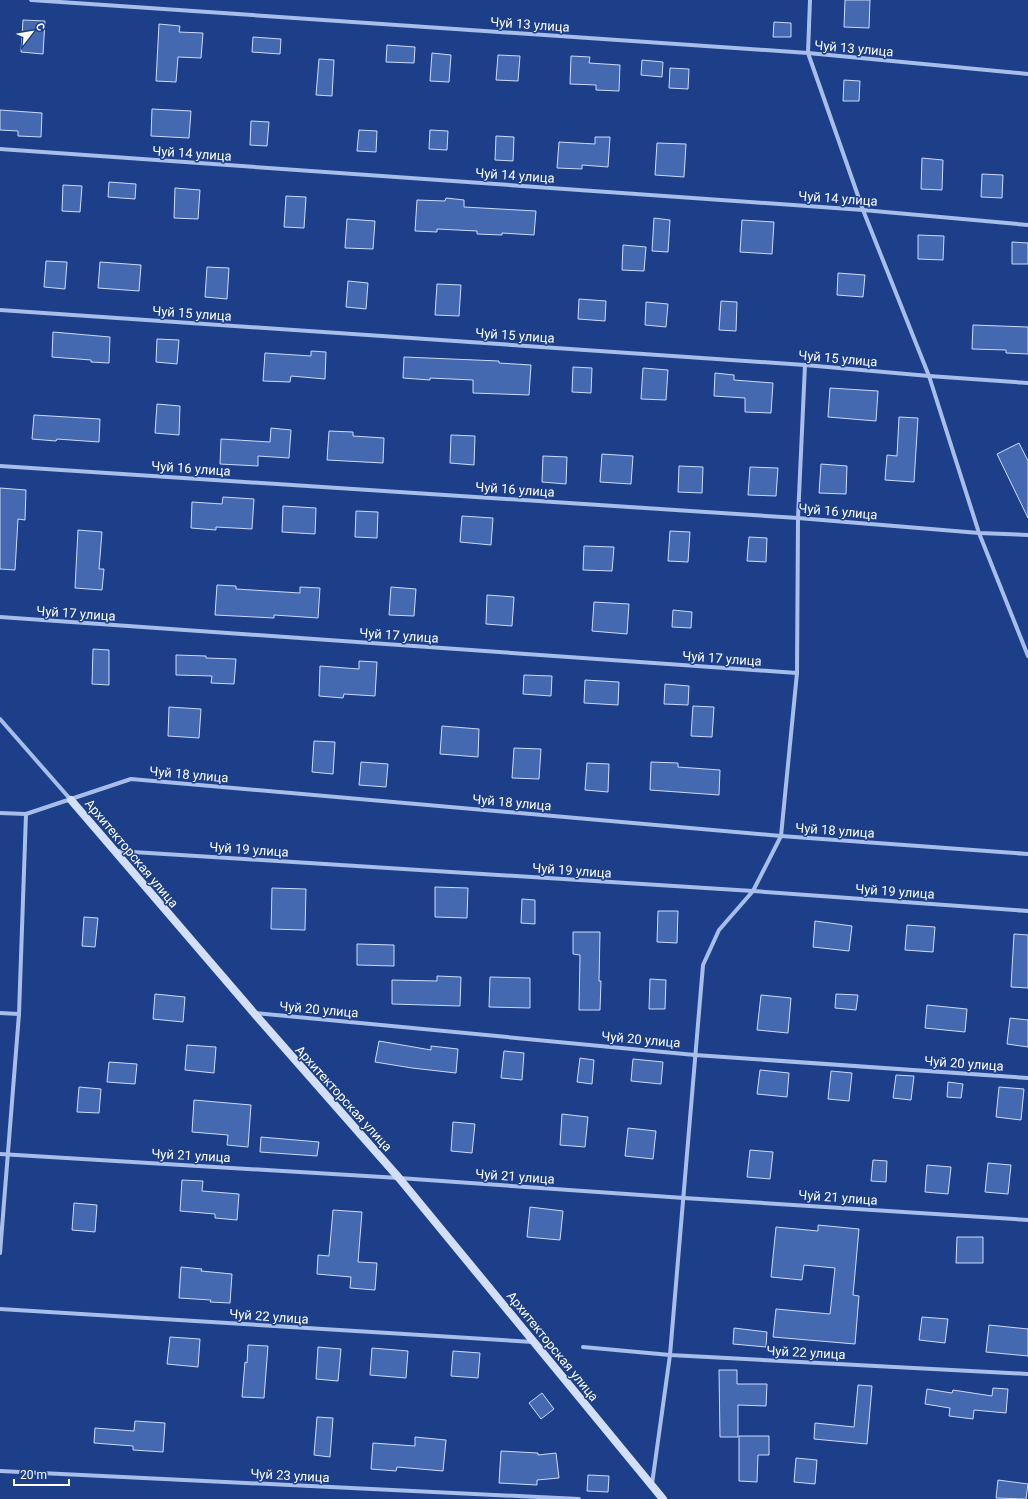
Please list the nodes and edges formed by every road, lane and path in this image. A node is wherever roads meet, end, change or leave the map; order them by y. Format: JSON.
{"nodes":[{"id":1,"x":31,"y":0,"type":"edge"},
{"id":2,"x":810,"y":0,"type":"edge"},
{"id":3,"x":808,"y":53,"type":"junction"},
{"id":4,"x":1028,"y":74,"type":"edge"},
{"id":5,"x":0,"y":149,"type":"edge"},
{"id":6,"x":863,"y":210,"type":"junction"},
{"id":7,"x":1028,"y":225,"type":"edge"},
{"id":8,"x":0,"y":310,"type":"edge"},
{"id":9,"x":805,"y":365,"type":"junction"},
{"id":10,"x":930,"y":376,"type":"junction"},
{"id":11,"x":1028,"y":383,"type":"edge"},
{"id":12,"x":0,"y":466,"type":"edge"},
{"id":13,"x":798,"y":518,"type":"junction"},
{"id":14,"x":979,"y":533,"type":"junction"},
{"id":15,"x":1028,"y":535,"type":"edge"},
{"id":16,"x":0,"y":617,"type":"edge"},
{"id":17,"x":1028,"y":656,"type":"edge"},
{"id":18,"x":797,"y":673,"type":"junction"},
{"id":19,"x":0,"y":718,"type":"edge"},
{"id":20,"x":71,"y":800,"type":"junction"},
{"id":21,"x":0,"y":813,"type":"edge"},
{"id":22,"x":26,"y":814,"type":"junction"},
{"id":23,"x":781,"y":836,"type":"junction"},
{"id":24,"x":114,"y":851,"type":"junction"},
{"id":25,"x":1028,"y":854,"type":"edge"},
{"id":26,"x":753,"y":891,"type":"junction"},
{"id":27,"x":1028,"y":911,"type":"edge"},
{"id":28,"x":0,"y":1012,"type":"edge"},
{"id":29,"x":253,"y":1012,"type":"junction"},
{"id":30,"x":19,"y":1014,"type":"junction"},
{"id":31,"x":695,"y":1054,"type":"junction"},
{"id":32,"x":1028,"y":1078,"type":"edge"},
{"id":33,"x":0,"y":1154,"type":"edge"},
{"id":34,"x":8,"y":1154,"type":"junction"},
{"id":35,"x":399,"y":1178,"type":"junction"},
{"id":36,"x":684,"y":1198,"type":"junction"},
{"id":37,"x":1028,"y":1220,"type":"edge"},
{"id":38,"x":0,"y":1253,"type":"edge"},
{"id":39,"x":0,"y":1309,"type":"edge"},
{"id":40,"x":536,"y":1343,"type":"junction"},
{"id":41,"x":583,"y":1347,"type":"dead end"},
{"id":42,"x":670,"y":1355,"type":"junction"},
{"id":43,"x":1028,"y":1374,"type":"edge"},
{"id":44,"x":0,"y":1471,"type":"edge"},
{"id":45,"x":652,"y":1485,"type":"junction"},
{"id":46,"x":579,"y":1499,"type":"edge"},
{"id":47,"x":663,"y":1499,"type":"edge"}],
"edges":[{"from":1,"to":3,"type":"street","name":"Чуй 13 улица"},
{"from":2,"to":3,"type":"street"},
{"from":3,"to":4,"type":"street","name":"Чуй 13 улица"},
{"from":3,"to":6,"type":"street"},
{"from":5,"to":6,"type":"street","name":"Чуй 14 улица"},
{"from":6,"to":7,"type":"street","name":"Чуй 14 улица"},
{"from":6,"to":10,"type":"street"},
{"from":8,"to":9,"type":"street","name":"Чуй 15 улица"},
{"from":9,"to":10,"type":"street","name":"Чуй 15 улица"},
{"from":9,"to":13,"type":"street"},
{"from":10,"to":11,"type":"street","name":"Чуй 15 улица"},
{"from":10,"to":14,"type":"street"},
{"from":12,"to":13,"type":"street","name":"Чуй 16 улица"},
{"from":13,"to":14,"type":"street","name":"Чуй 16 улица"},
{"from":13,"to":18,"type":"street"},
{"from":14,"to":15,"type":"street","name":"Чуй 16 улица"},
{"from":14,"to":17,"type":"street"},
{"from":16,"to":18,"type":"street","name":"Чуй 17 улица"},
{"from":18,"to":23,"type":"street"},
{"from":19,"to":20,"type":"street","name":"Архитекторская улица"},
{"from":20,"to":22,"type":"street","name":"Чуй 18 улица"},
{"from":20,"to":23,"type":"street","name":"Чуй 18 улица"},
{"from":20,"to":24,"type":"street","name":"Архитекторская улица"},
{"from":21,"to":22,"type":"street","name":"Чуй 18 улица"},
{"from":22,"to":30,"type":"street"},
{"from":23,"to":25,"type":"street","name":"Чуй 18 улица"},
{"from":23,"to":26,"type":"street"},
{"from":24,"to":26,"type":"street","name":"Чуй 19 улица"},
{"from":24,"to":29,"type":"street","name":"Архитекторская улица"},
{"from":26,"to":27,"type":"street","name":"Чуй 19 улица"},
{"from":26,"to":31,"type":"street"},
{"from":28,"to":30,"type":"street"},
{"from":29,"to":31,"type":"street","name":"Чуй 20 улица"},
{"from":29,"to":35,"type":"street","name":"Архитекторская улица"},
{"from":30,"to":34,"type":"street"},
{"from":31,"to":32,"type":"street","name":"Чуй 20 улица"},
{"from":31,"to":36,"type":"street"},
{"from":33,"to":34,"type":"street","name":"Чуй 21 улица"},
{"from":34,"to":35,"type":"street","name":"Чуй 21 улица"},
{"from":34,"to":38,"type":"street"},
{"from":35,"to":36,"type":"street","name":"Чуй 21 улица"},
{"from":35,"to":40,"type":"street","name":"Архитекторская улица"},
{"from":36,"to":37,"type":"street","name":"Чуй 21 улица"},
{"from":36,"to":42,"type":"street"},
{"from":39,"to":40,"type":"street","name":"Чуй 22 улица"},
{"from":40,"to":45,"type":"street","name":"Архитекторская улица"},
{"from":41,"to":42,"type":"street","name":"Чуй 22 улица"},
{"from":42,"to":43,"type":"street","name":"Чуй 22 улица"},
{"from":42,"to":45,"type":"street"},
{"from":44,"to":46,"type":"street","name":"Чуй 23 улица"},
{"from":45,"to":47,"type":"street","name":"Архитекторская улица"}]}
